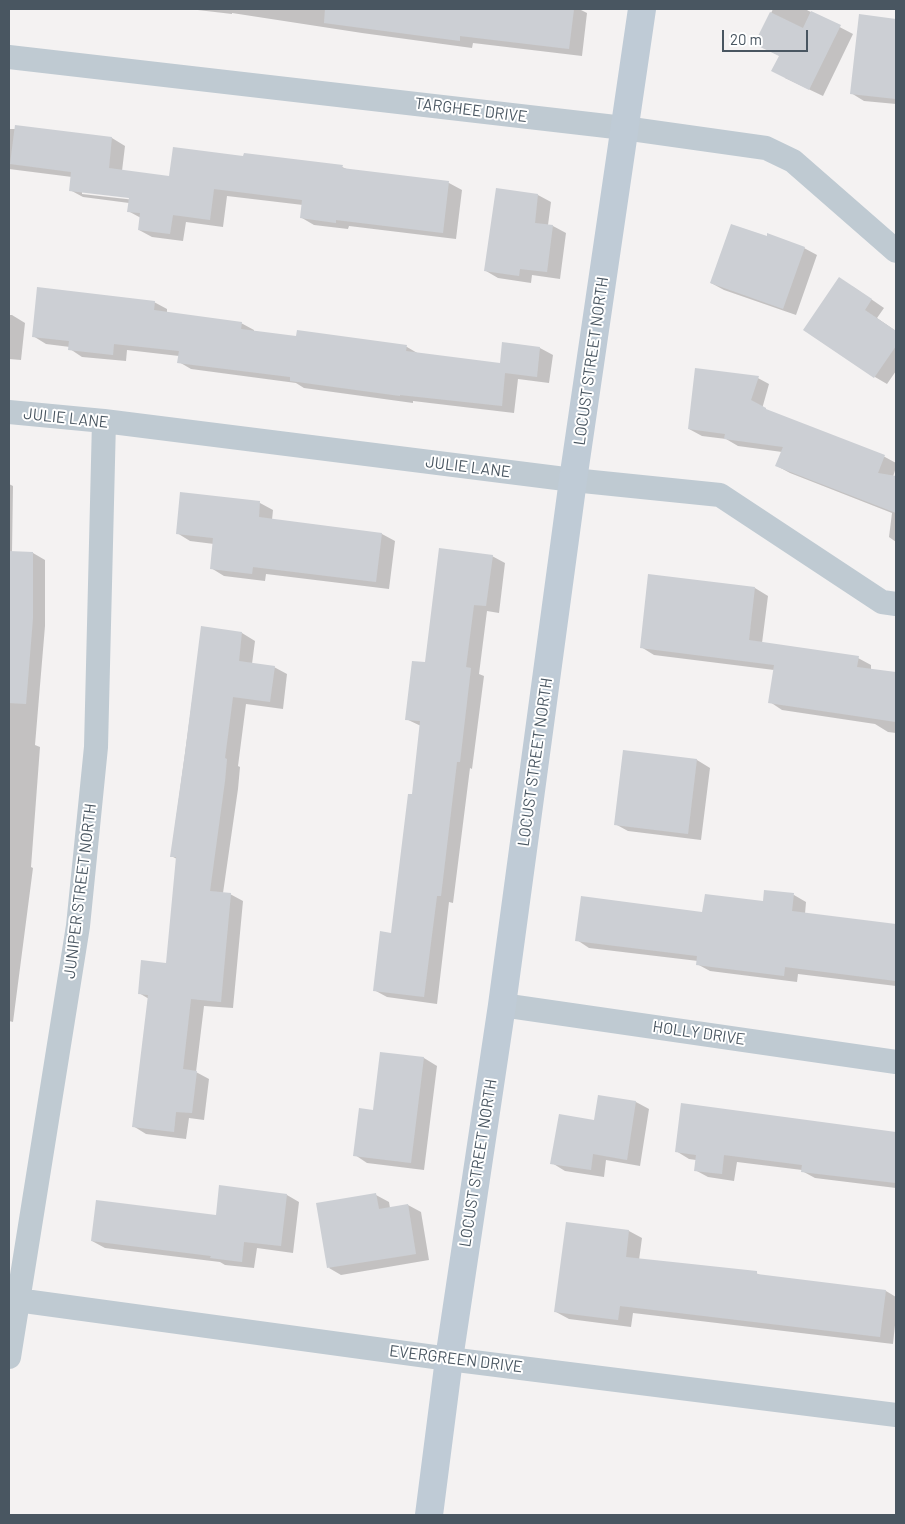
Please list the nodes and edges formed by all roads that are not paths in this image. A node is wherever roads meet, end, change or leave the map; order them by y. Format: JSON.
{"nodes":[{"id":1,"x":642,"y":9,"type":"edge"},
{"id":2,"x":9,"y":57,"type":"edge"},
{"id":3,"x":624,"y":128,"type":"junction"},
{"id":4,"x":896,"y":252,"type":"edge"},
{"id":5,"x":9,"y":412,"type":"edge"},
{"id":6,"x":104,"y":421,"type":"junction"},
{"id":7,"x":573,"y":480,"type":"junction"},
{"id":8,"x":896,"y":604,"type":"edge"},
{"id":9,"x":502,"y":1005,"type":"junction"},
{"id":10,"x":896,"y":1062,"type":"edge"},
{"id":11,"x":17,"y":1300,"type":"junction"},
{"id":12,"x":9,"y":1357,"type":"edge"},
{"id":13,"x":448,"y":1359,"type":"junction"},
{"id":14,"x":896,"y":1415,"type":"edge"},
{"id":15,"x":429,"y":1515,"type":"edge"}],
"edges":[{"from":1,"to":3,"type":"street","name":"LOCUST STREET NORTH"},
{"from":2,"to":3,"type":"street","name":"TARGHEE DRIVE"},
{"from":3,"to":4,"type":"street","name":"TARGHEE DRIVE"},
{"from":3,"to":7,"type":"street","name":"LOCUST STREET NORTH"},
{"from":5,"to":6,"type":"street","name":"JULIE LANE"},
{"from":6,"to":7,"type":"street","name":"JULIE LANE"},
{"from":6,"to":11,"type":"street","name":"JUNIPER STREET NORTH"},
{"from":7,"to":8,"type":"street","name":"JULIE LANE"},
{"from":7,"to":9,"type":"street","name":"LOCUST STREET NORTH"},
{"from":9,"to":10,"type":"street","name":"HOLLY DRIVE"},
{"from":9,"to":13,"type":"street","name":"LOCUST STREET NORTH"},
{"from":11,"to":12,"type":"street","name":"JUNIPER STREET NORTH"},
{"from":11,"to":13,"type":"street","name":"EVERGREEN DRIVE"},
{"from":13,"to":14,"type":"street","name":"EVERGREEN DRIVE"},
{"from":13,"to":15,"type":"street","name":"LOCUST STREET NORTH"}]}
